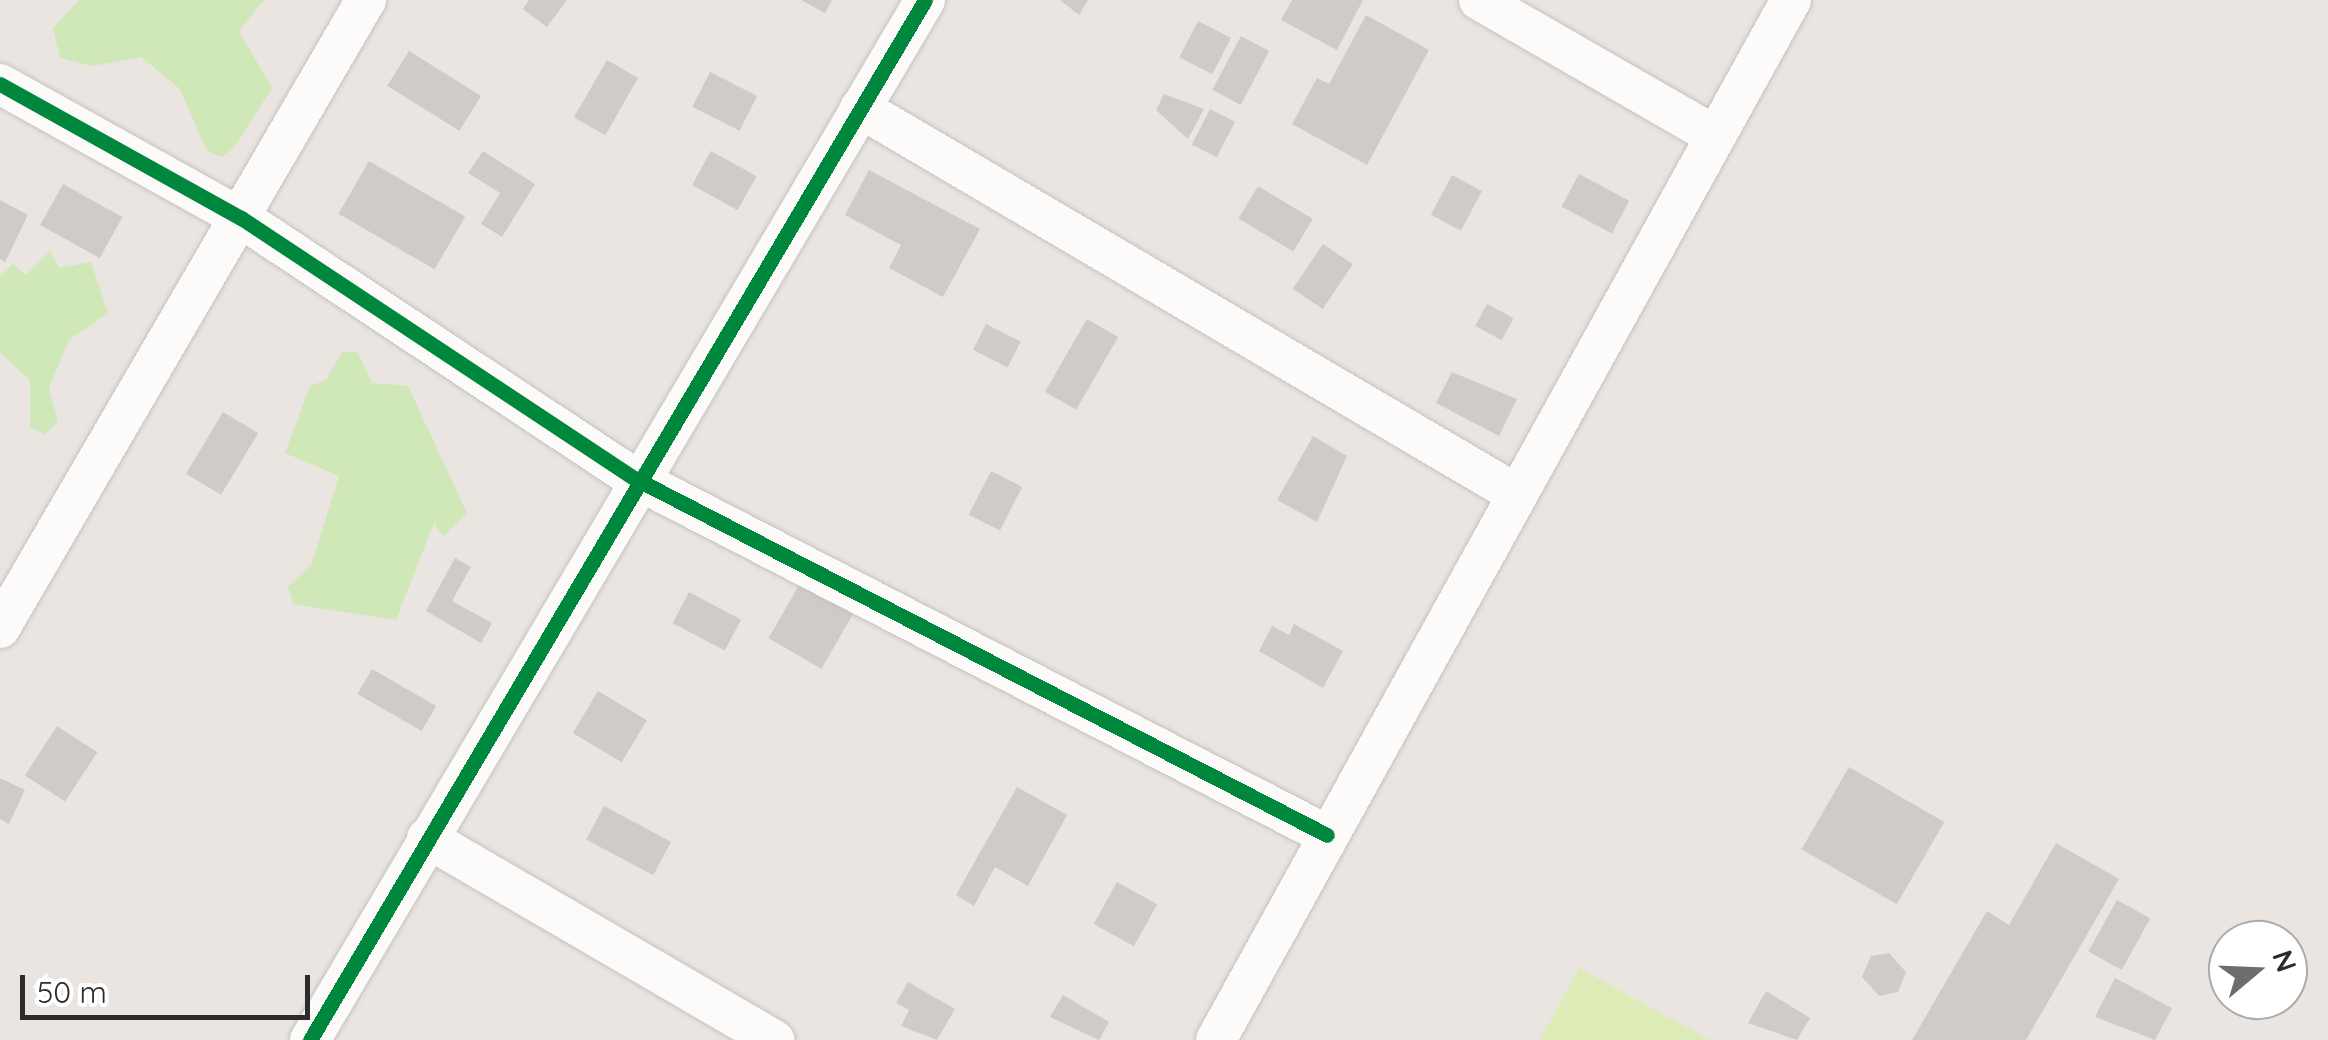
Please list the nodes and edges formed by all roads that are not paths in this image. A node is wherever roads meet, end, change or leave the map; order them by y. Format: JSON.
{"nodes":[{"id":1,"x":366,"y":0,"type":"edge"},
{"id":2,"x":926,"y":0,"type":"edge"},
{"id":3,"x":1478,"y":0,"type":"edge"},
{"id":4,"x":1791,"y":0,"type":"edge"},
{"id":5,"x":0,"y":84,"type":"edge"},
{"id":6,"x":860,"y":108,"type":"junction"},
{"id":7,"x":1714,"y":135,"type":"junction"},
{"id":8,"x":241,"y":218,"type":"junction"},
{"id":9,"x":636,"y":479,"type":"junction"},
{"id":10,"x":1518,"y":495,"type":"junction"},
{"id":11,"x":0,"y":628,"type":"edge"},
{"id":12,"x":1327,"y":835,"type":"junction"},
{"id":13,"x":427,"y":838,"type":"junction"},
{"id":14,"x":310,"y":1040,"type":"edge"},
{"id":15,"x":774,"y":1040,"type":"edge"},
{"id":16,"x":1216,"y":1040,"type":"edge"}],
"edges":[{"from":1,"to":8,"type":"street"},
{"from":2,"to":6,"type":"street"},
{"from":3,"to":7,"type":"street"},
{"from":4,"to":7,"type":"street"},
{"from":5,"to":8,"type":"street"},
{"from":6,"to":9,"type":"street"},
{"from":6,"to":10,"type":"street"},
{"from":7,"to":10,"type":"street"},
{"from":8,"to":9,"type":"street"},
{"from":8,"to":11,"type":"street"},
{"from":9,"to":12,"type":"street"},
{"from":9,"to":13,"type":"street"},
{"from":10,"to":12,"type":"street"},
{"from":12,"to":16,"type":"street"},
{"from":13,"to":14,"type":"street"},
{"from":13,"to":15,"type":"street"}]}
